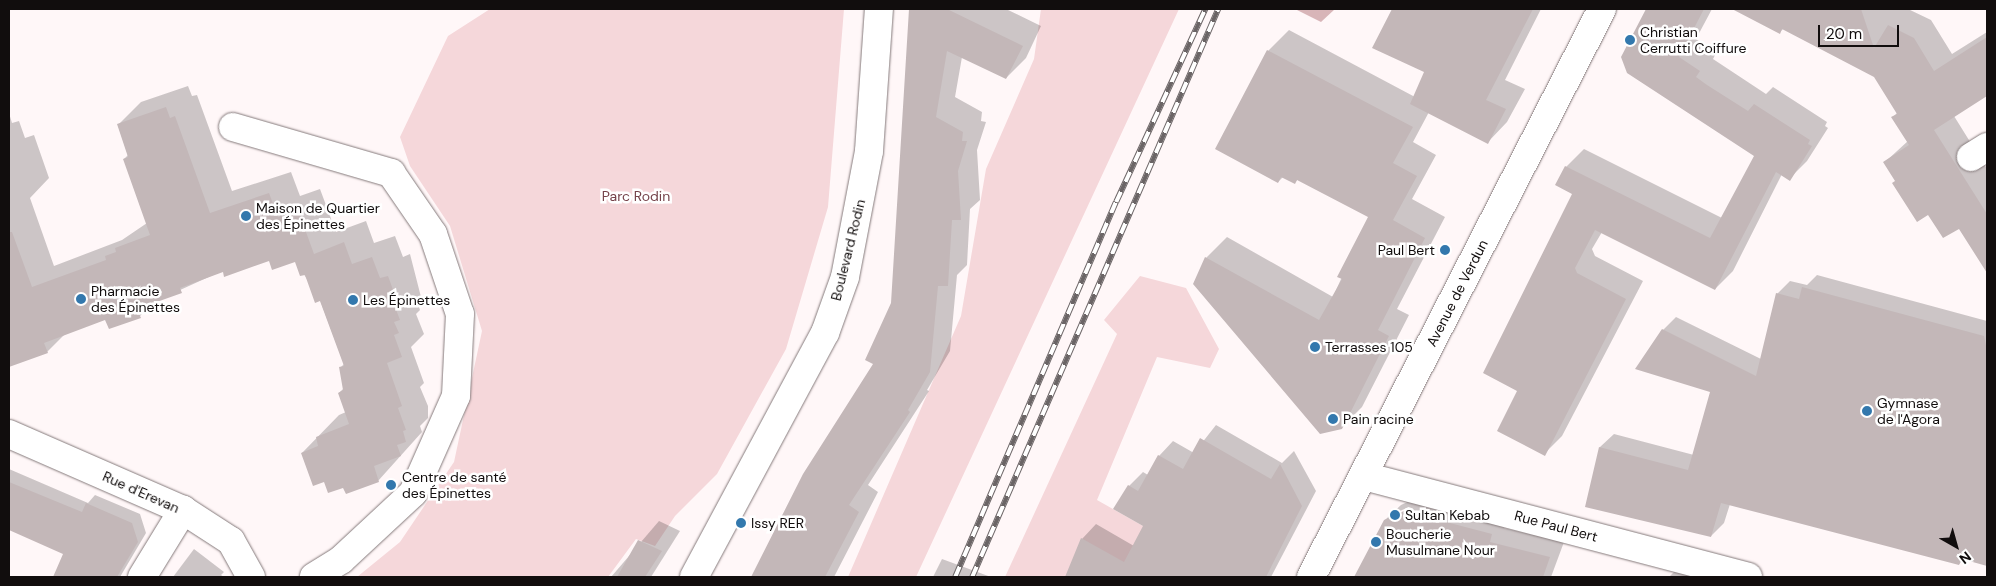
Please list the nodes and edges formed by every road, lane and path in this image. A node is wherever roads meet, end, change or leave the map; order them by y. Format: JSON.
{"nodes":[{"id":1,"x":879,"y":9,"type":"edge"},
{"id":2,"x":1602,"y":9,"type":"edge"},
{"id":3,"x":233,"y":127,"type":"dead end"},
{"id":4,"x":9,"y":434,"type":"edge"},
{"id":5,"x":1364,"y":476,"type":"junction"},
{"id":6,"x":183,"y":510,"type":"junction"},
{"id":7,"x":142,"y":577,"type":"edge"},
{"id":8,"x":251,"y":577,"type":"edge"},
{"id":9,"x":314,"y":577,"type":"edge"},
{"id":10,"x":694,"y":577,"type":"edge"},
{"id":11,"x":1310,"y":577,"type":"edge"},
{"id":12,"x":1748,"y":577,"type":"edge"}],
"edges":[{"from":1,"to":10,"type":"street","name":"Boulevard Rodin"},
{"from":2,"to":5,"type":"street","name":"Avenue de Verdun"},
{"from":3,"to":9,"type":"street"},
{"from":4,"to":6,"type":"street","name":"Rue d'Erevan"},
{"from":5,"to":11,"type":"street","name":"Avenue de Verdun"},
{"from":5,"to":12,"type":"street","name":"Rue Paul Bert"},
{"from":6,"to":7,"type":"street"},
{"from":6,"to":8,"type":"street","name":"Rue d'Erevan"}]}
